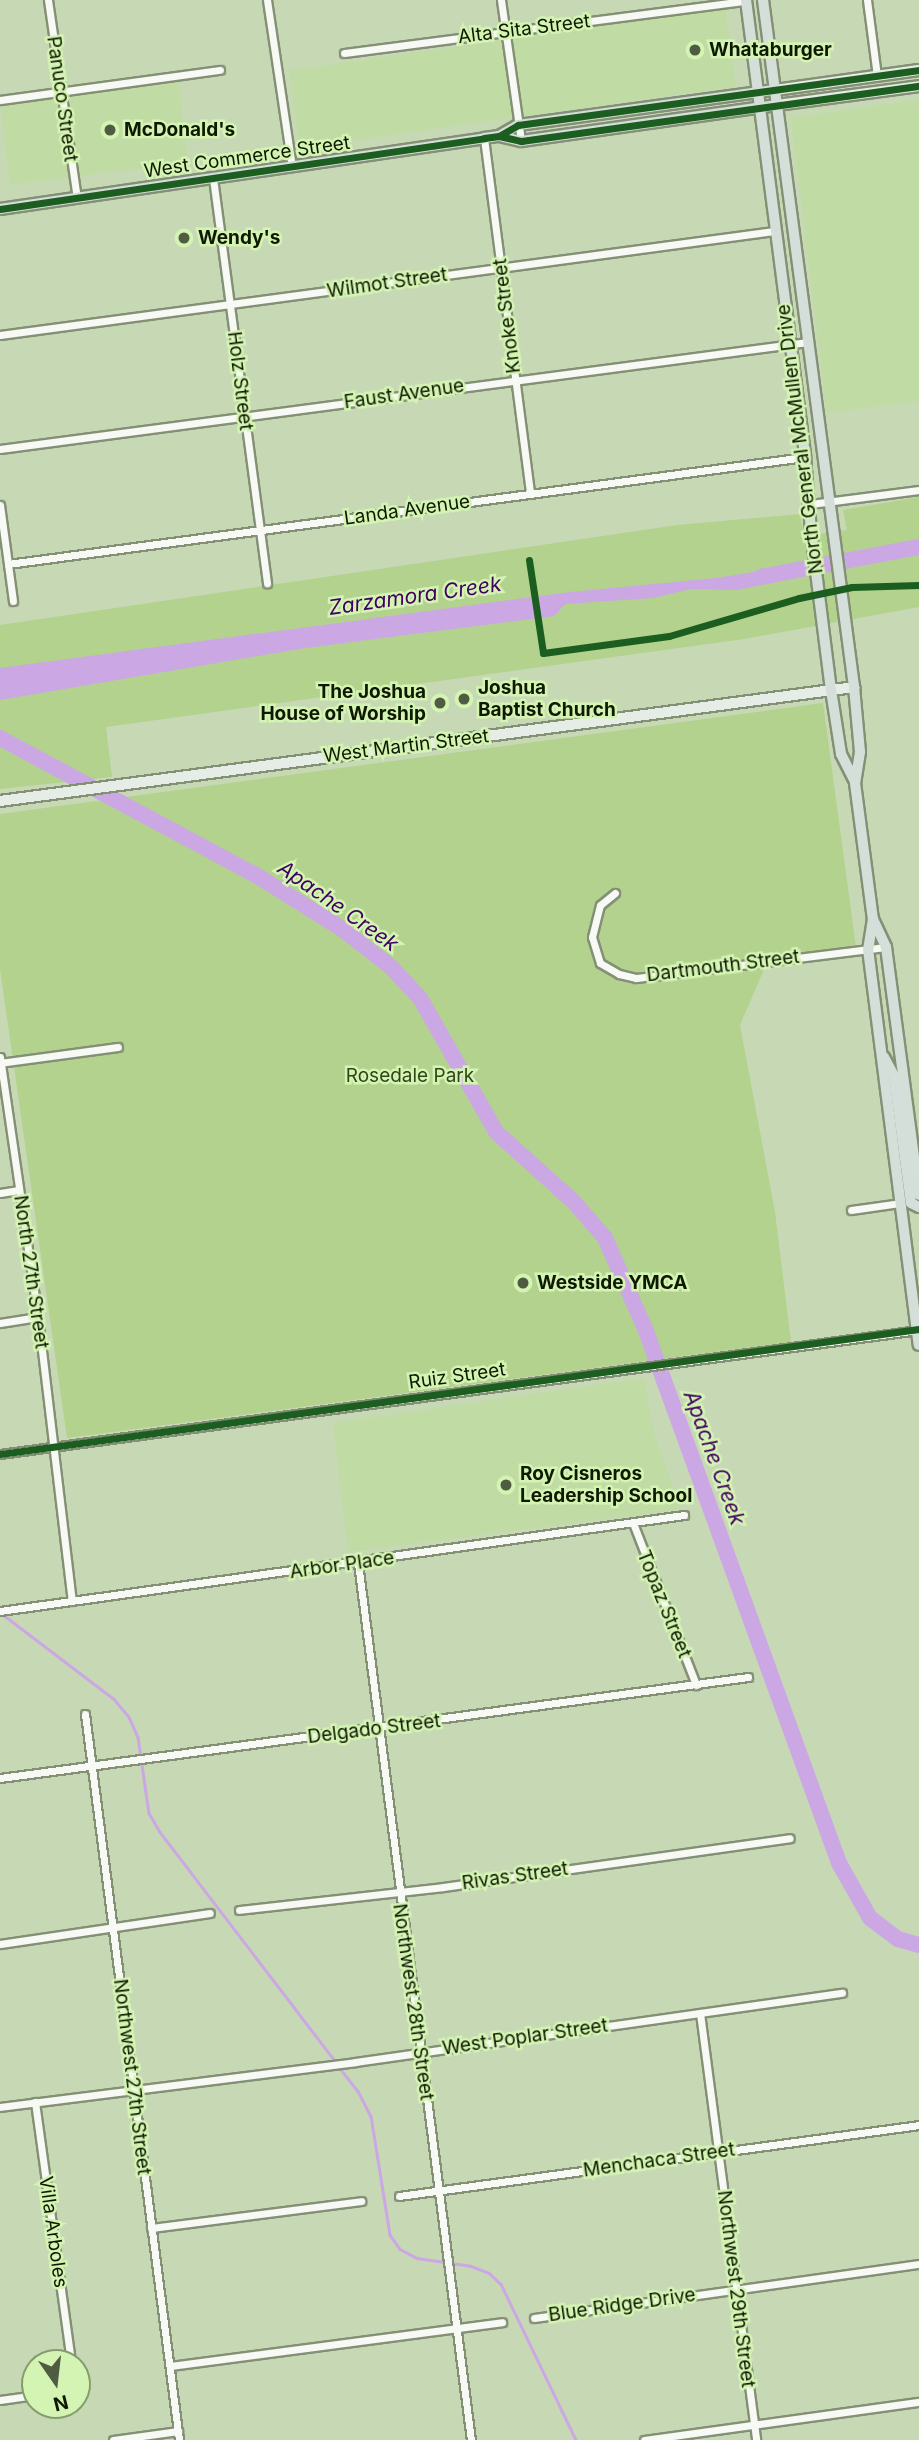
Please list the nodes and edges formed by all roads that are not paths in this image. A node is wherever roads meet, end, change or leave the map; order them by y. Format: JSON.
{"nodes":[{"id":1,"x":48,"y":0,"type":"edge"},
{"id":2,"x":267,"y":0,"type":"edge"},
{"id":3,"x":500,"y":0,"type":"edge"},
{"id":4,"x":746,"y":0,"type":"edge"},
{"id":5,"x":763,"y":0,"type":"edge"},
{"id":6,"x":867,"y":0,"type":"edge"},
{"id":7,"x":505,"y":31,"type":"junction"},
{"id":8,"x":344,"y":53,"type":"dead end"},
{"id":9,"x":220,"y":70,"type":"dead end"},
{"id":10,"x":919,"y":70,"type":"edge"},
{"id":11,"x":877,"y":76,"type":"junction"},
{"id":12,"x":919,"y":86,"type":"edge"},
{"id":13,"x":775,"y":90,"type":"junction"},
{"id":14,"x":62,"y":91,"type":"junction"},
{"id":15,"x":756,"y":93,"type":"junction"},
{"id":16,"x":0,"y":100,"type":"edge"},
{"id":17,"x":777,"y":105,"type":"junction"},
{"id":18,"x":758,"y":108,"type":"junction"},
{"id":19,"x":518,"y":125,"type":"junction"},
{"id":20,"x":499,"y":136,"type":"junction"},
{"id":21,"x":484,"y":138,"type":"junction"},
{"id":22,"x":521,"y":141,"type":"junction"},
{"id":23,"x":292,"y":167,"type":"junction"},
{"id":24,"x":213,"y":178,"type":"junction"},
{"id":25,"x":77,"y":198,"type":"junction"},
{"id":26,"x":0,"y":209,"type":"edge"},
{"id":27,"x":775,"y":231,"type":"junction"},
{"id":28,"x":501,"y":268,"type":"junction"},
{"id":29,"x":231,"y":304,"type":"junction"},
{"id":30,"x":0,"y":335,"type":"edge"},
{"id":31,"x":808,"y":342,"type":"junction"},
{"id":32,"x":790,"y":344,"type":"junction"},
{"id":33,"x":515,"y":380,"type":"junction"},
{"id":34,"x":244,"y":416,"type":"junction"},
{"id":35,"x":0,"y":449,"type":"edge"},
{"id":36,"x":805,"y":457,"type":"junction"},
{"id":37,"x":919,"y":490,"type":"edge"},
{"id":38,"x":530,"y":494,"type":"junction"},
{"id":39,"x":830,"y":502,"type":"junction"},
{"id":40,"x":810,"y":504,"type":"junction"},
{"id":41,"x":0,"y":505,"type":"edge"},
{"id":42,"x":259,"y":530,"type":"junction"},
{"id":43,"x":8,"y":564,"type":"junction"},
{"id":44,"x":267,"y":583,"type":"dead end"},
{"id":45,"x":13,"y":601,"type":"dead end"},
{"id":46,"x":854,"y":687,"type":"junction"},
{"id":47,"x":831,"y":690,"type":"junction"},
{"id":48,"x":855,"y":783,"type":"junction"},
{"id":49,"x":0,"y":801,"type":"edge"},
{"id":50,"x":615,"y":893,"type":"dead end"},
{"id":51,"x":873,"y":919,"type":"junction"},
{"id":52,"x":886,"y":947,"type":"junction"},
{"id":53,"x":868,"y":949,"type":"junction"},
{"id":54,"x":118,"y":1047,"type":"dead end"},
{"id":55,"x":880,"y":1049,"type":"junction"},
{"id":56,"x":0,"y":1057,"type":"edge"},
{"id":57,"x":0,"y":1063,"type":"edge"},
{"id":58,"x":19,"y":1190,"type":"junction"},
{"id":59,"x":0,"y":1193,"type":"edge"},
{"id":60,"x":919,"y":1195,"type":"edge"},
{"id":61,"x":900,"y":1203,"type":"junction"},
{"id":62,"x":919,"y":1207,"type":"edge"},
{"id":63,"x":852,"y":1210,"type":"dead end"},
{"id":64,"x":38,"y":1317,"type":"junction"},
{"id":65,"x":0,"y":1323,"type":"edge"},
{"id":66,"x":918,"y":1330,"type":"edge"},
{"id":67,"x":919,"y":1345,"type":"edge"},
{"id":68,"x":53,"y":1446,"type":"junction"},
{"id":69,"x":0,"y":1454,"type":"edge"},
{"id":70,"x":684,"y":1515,"type":"dead end"},
{"id":71,"x":632,"y":1523,"type":"junction"},
{"id":72,"x":358,"y":1563,"type":"junction"},
{"id":73,"x":72,"y":1601,"type":"junction"},
{"id":74,"x":0,"y":1611,"type":"edge"},
{"id":75,"x":748,"y":1677,"type":"dead end"},
{"id":76,"x":696,"y":1685,"type":"junction"},
{"id":77,"x":85,"y":1714,"type":"dead end"},
{"id":78,"x":378,"y":1729,"type":"junction"},
{"id":79,"x":92,"y":1764,"type":"junction"},
{"id":80,"x":0,"y":1778,"type":"edge"},
{"id":81,"x":790,"y":1838,"type":"dead end"},
{"id":82,"x":399,"y":1892,"type":"junction"},
{"id":83,"x":239,"y":1910,"type":"dead end"},
{"id":84,"x":210,"y":1913,"type":"dead end"},
{"id":85,"x":112,"y":1927,"type":"junction"},
{"id":86,"x":0,"y":1944,"type":"edge"},
{"id":87,"x":842,"y":1993,"type":"dead end"},
{"id":88,"x":700,"y":2012,"type":"junction"},
{"id":89,"x":420,"y":2052,"type":"junction"},
{"id":90,"x":133,"y":2089,"type":"junction"},
{"id":91,"x":35,"y":2102,"type":"junction"},
{"id":92,"x":0,"y":2107,"type":"edge"},
{"id":93,"x":919,"y":2125,"type":"edge"},
{"id":94,"x":719,"y":2152,"type":"junction"},
{"id":95,"x":438,"y":2191,"type":"junction"},
{"id":96,"x":399,"y":2196,"type":"dead end"},
{"id":97,"x":361,"y":2201,"type":"dead end"},
{"id":98,"x":151,"y":2228,"type":"junction"},
{"id":99,"x":919,"y":2264,"type":"edge"},
{"id":100,"x":736,"y":2289,"type":"junction"},
{"id":101,"x":534,"y":2318,"type":"dead end"},
{"id":102,"x":502,"y":2322,"type":"dead end"},
{"id":103,"x":456,"y":2328,"type":"junction"},
{"id":104,"x":69,"y":2349,"type":"edge"},
{"id":105,"x":170,"y":2366,"type":"junction"},
{"id":106,"x":21,"y":2397,"type":"edge"},
{"id":107,"x":0,"y":2400,"type":"edge"},
{"id":108,"x":919,"y":2402,"type":"edge"},
{"id":109,"x":754,"y":2424,"type":"junction"},
{"id":110,"x":178,"y":2436,"type":"edge"},
{"id":111,"x":113,"y":2440,"type":"edge"},
{"id":112,"x":471,"y":2440,"type":"edge"},
{"id":113,"x":644,"y":2440,"type":"edge"},
{"id":114,"x":756,"y":2440,"type":"edge"}],
"edges":[{"from":1,"to":14,"type":"street","name":"Panuco Street"},
{"from":2,"to":23,"type":"street"},
{"from":3,"to":7,"type":"street"},
{"from":4,"to":7,"type":"street","name":"Alta Sita Street"},
{"from":4,"to":15,"type":"main road","name":"North General McMullen Drive"},
{"from":5,"to":13,"type":"main road","name":"North General McMullen Drive"},
{"from":6,"to":11,"type":"street"},
{"from":7,"to":8,"type":"street","name":"Alta Sita Street"},
{"from":7,"to":19,"type":"street"},
{"from":9,"to":14,"type":"street"},
{"from":10,"to":11,"type":"street","name":"West Commerce Street"},
{"from":11,"to":13,"type":"street","name":"West Commerce Street"},
{"from":12,"to":17,"type":"street","name":"West Commerce Street"},
{"from":13,"to":15,"type":"main road","name":"West Commerce Street"},
{"from":13,"to":17,"type":"main road","name":"North General McMullen Drive"},
{"from":14,"to":16,"type":"street"},
{"from":14,"to":25,"type":"street","name":"Panuco Street"},
{"from":15,"to":18,"type":"main road","name":"North General McMullen Drive"},
{"from":15,"to":19,"type":"main road","name":"West Commerce Street"},
{"from":17,"to":18,"type":"main road","name":"West Commerce Street"},
{"from":17,"to":31,"type":"main road","name":"North General McMullen Drive"},
{"from":18,"to":22,"type":"main road","name":"West Commerce Street"},
{"from":18,"to":27,"type":"main road","name":"North General McMullen Drive"},
{"from":19,"to":20,"type":"main road","name":"West Commerce Street"},
{"from":19,"to":22,"type":"street"},
{"from":20,"to":21,"type":"main road","name":"West Commerce Street"},
{"from":20,"to":22,"type":"main road","name":"West Commerce Street"},
{"from":21,"to":23,"type":"main road","name":"West Commerce Street"},
{"from":21,"to":28,"type":"street","name":"Knoke Street"},
{"from":23,"to":24,"type":"main road","name":"West Commerce Street"},
{"from":24,"to":25,"type":"main road","name":"West Commerce Street"},
{"from":24,"to":29,"type":"street","name":"Holz Street"},
{"from":25,"to":26,"type":"main road","name":"West Commerce Street"},
{"from":27,"to":28,"type":"street","name":"Wilmot Street"},
{"from":27,"to":32,"type":"main road","name":"North General McMullen Drive"},
{"from":28,"to":29,"type":"street","name":"Wilmot Street"},
{"from":28,"to":33,"type":"street","name":"Knoke Street"},
{"from":29,"to":30,"type":"street","name":"Wilmot Street"},
{"from":29,"to":34,"type":"street","name":"Holz Street"},
{"from":31,"to":32,"type":"street","name":"Faust Avenue"},
{"from":31,"to":39,"type":"main road","name":"North General McMullen Drive"},
{"from":32,"to":33,"type":"street","name":"Faust Avenue"},
{"from":32,"to":36,"type":"main road","name":"North General McMullen Drive"},
{"from":33,"to":34,"type":"street","name":"Faust Avenue"},
{"from":33,"to":38,"type":"street","name":"Knoke Street"},
{"from":34,"to":35,"type":"street","name":"Faust Avenue"},
{"from":34,"to":42,"type":"street","name":"Holz Street"},
{"from":36,"to":38,"type":"street","name":"Landa Avenue"},
{"from":36,"to":40,"type":"main road","name":"North General McMullen Drive"},
{"from":37,"to":39,"type":"street"},
{"from":38,"to":42,"type":"street","name":"Landa Avenue"},
{"from":39,"to":40,"type":"street"},
{"from":39,"to":46,"type":"main road","name":"North General McMullen Drive"},
{"from":40,"to":47,"type":"main road","name":"North General McMullen Drive"},
{"from":41,"to":43,"type":"street"},
{"from":42,"to":43,"type":"street","name":"Landa Avenue"},
{"from":42,"to":44,"type":"street","name":"Holz Street"},
{"from":43,"to":45,"type":"street"},
{"from":46,"to":47,"type":"street","name":"West Martin Street"},
{"from":46,"to":48,"type":"main road","name":"North General McMullen Drive"},
{"from":47,"to":48,"type":"main road","name":"North General McMullen Drive"},
{"from":47,"to":49,"type":"street","name":"West Martin Street"},
{"from":48,"to":51,"type":"main road","name":"North General McMullen Drive"},
{"from":50,"to":53,"type":"street","name":"Dartmouth Street"},
{"from":51,"to":52,"type":"main road","name":"North General McMullen Drive"},
{"from":51,"to":53,"type":"main road","name":"North General McMullen Drive"},
{"from":52,"to":53,"type":"street","name":"Dartmouth Street"},
{"from":52,"to":60,"type":"main road","name":"North General McMullen Drive"},
{"from":53,"to":55,"type":"main road","name":"North General McMullen Drive"},
{"from":54,"to":57,"type":"street"},
{"from":55,"to":61,"type":"main road","name":"North General McMullen Drive"},
{"from":55,"to":62,"type":"main road"},
{"from":56,"to":57,"type":"street","name":"North 27th Street"},
{"from":57,"to":58,"type":"street","name":"North 27th Street"},
{"from":58,"to":59,"type":"street"},
{"from":58,"to":64,"type":"street","name":"North 27th Street"},
{"from":61,"to":63,"type":"street"},
{"from":61,"to":66,"type":"main road","name":"North General McMullen Drive"},
{"from":64,"to":65,"type":"street"},
{"from":64,"to":68,"type":"street","name":"North 27th Street"},
{"from":66,"to":67,"type":"main road","name":"North General McMullen Drive"},
{"from":66,"to":68,"type":"street","name":"Ruiz Street"},
{"from":68,"to":69,"type":"street","name":"Ruiz Street"},
{"from":68,"to":73,"type":"street"},
{"from":70,"to":71,"type":"street","name":"Arbor Place"},
{"from":71,"to":72,"type":"street","name":"Arbor Place"},
{"from":71,"to":76,"type":"street","name":"Topaz Street"},
{"from":72,"to":73,"type":"street","name":"Arbor Place"},
{"from":72,"to":78,"type":"street","name":"Northwest 28th Street"},
{"from":73,"to":74,"type":"street","name":"Arbor Place"},
{"from":75,"to":76,"type":"street","name":"Delgado Street"},
{"from":76,"to":78,"type":"street","name":"Delgado Street"},
{"from":77,"to":79,"type":"street","name":"Northwest 27th Street"},
{"from":78,"to":79,"type":"street","name":"Delgado Street"},
{"from":78,"to":82,"type":"street","name":"Northwest 28th Street"},
{"from":79,"to":80,"type":"street","name":"Delgado Street"},
{"from":79,"to":85,"type":"street","name":"Northwest 27th Street"},
{"from":81,"to":82,"type":"street","name":"Rivas Street"},
{"from":82,"to":83,"type":"street","name":"Rivas Street"},
{"from":82,"to":89,"type":"street","name":"Northwest 28th Street"},
{"from":84,"to":85,"type":"street"},
{"from":85,"to":86,"type":"street"},
{"from":85,"to":90,"type":"street","name":"Northwest 27th Street"},
{"from":87,"to":88,"type":"street","name":"West Poplar Street"},
{"from":88,"to":89,"type":"street","name":"West Poplar Street"},
{"from":88,"to":94,"type":"street","name":"Northwest 29th Street"},
{"from":89,"to":90,"type":"street","name":"West Poplar Street"},
{"from":89,"to":95,"type":"street","name":"Northwest 28th Street"},
{"from":90,"to":91,"type":"street","name":"West Poplar Street"},
{"from":90,"to":98,"type":"street","name":"Northwest 27th Street"},
{"from":91,"to":92,"type":"street","name":"West Poplar Street"},
{"from":91,"to":104,"type":"street","name":"Villa Arboles"},
{"from":93,"to":94,"type":"street","name":"Menchaca Street"},
{"from":94,"to":95,"type":"street","name":"Menchaca Street"},
{"from":94,"to":100,"type":"street","name":"Northwest 29th Street"},
{"from":95,"to":96,"type":"street","name":"Menchaca Street"},
{"from":95,"to":103,"type":"street","name":"Northwest 28th Street"},
{"from":97,"to":98,"type":"street"},
{"from":98,"to":105,"type":"street","name":"Northwest 27th Street"},
{"from":99,"to":100,"type":"street","name":"Blue Ridge Drive"},
{"from":100,"to":101,"type":"street","name":"Blue Ridge Drive"},
{"from":100,"to":109,"type":"street","name":"Northwest 29th Street"},
{"from":102,"to":103,"type":"street"},
{"from":103,"to":105,"type":"street"},
{"from":103,"to":112,"type":"street","name":"Northwest 28th Street"},
{"from":105,"to":110,"type":"street","name":"Northwest 27th Street"},
{"from":106,"to":107,"type":"street"},
{"from":108,"to":109,"type":"street"},
{"from":109,"to":113,"type":"street"},
{"from":109,"to":114,"type":"street","name":"Northwest 29th Street"},
{"from":110,"to":111,"type":"street"}]}
